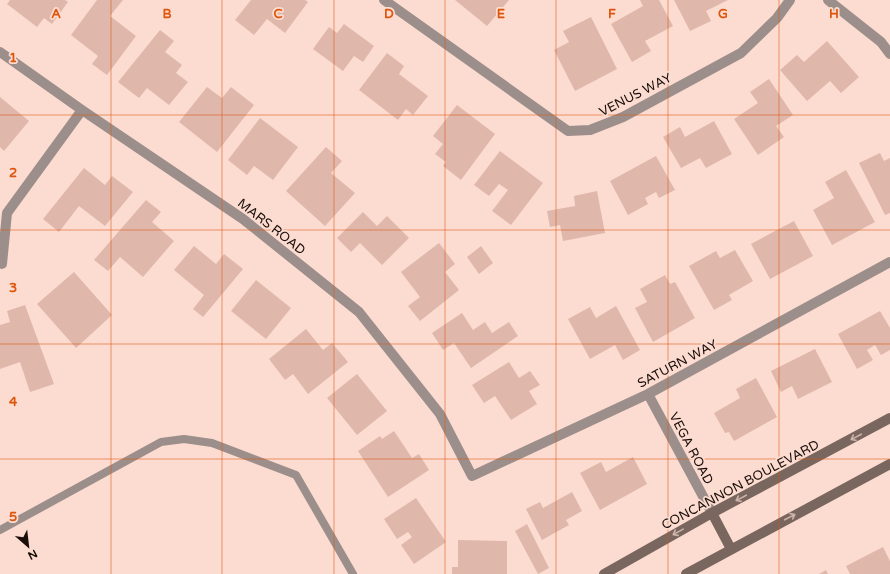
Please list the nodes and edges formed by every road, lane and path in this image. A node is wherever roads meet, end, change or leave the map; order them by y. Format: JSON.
{"nodes":[{"id":1,"x":384,"y":0,"type":"edge"},
{"id":2,"x":790,"y":0,"type":"edge"},
{"id":3,"x":828,"y":0,"type":"edge"},
{"id":4,"x":0,"y":52,"type":"edge"},
{"id":5,"x":890,"y":54,"type":"edge"},
{"id":6,"x":82,"y":110,"type":"junction"},
{"id":7,"x":890,"y":262,"type":"edge"},
{"id":8,"x":2,"y":264,"type":"dead end"},
{"id":9,"x":648,"y":394,"type":"junction"},
{"id":10,"x":890,"y":418,"type":"edge"},
{"id":11,"x":890,"y":464,"type":"edge"},
{"id":12,"x":472,"y":476,"type":"joint"},
{"id":13,"x":712,"y":513,"type":"junction"},
{"id":14,"x":0,"y":530,"type":"edge"},
{"id":15,"x":731,"y":549,"type":"junction"},
{"id":16,"x":353,"y":574,"type":"edge"},
{"id":17,"x":604,"y":574,"type":"edge"},
{"id":18,"x":686,"y":574,"type":"edge"}],
"edges":[{"from":1,"to":2,"type":"street","name":"VENUS WAY"},
{"from":3,"to":5,"type":"street"},
{"from":4,"to":6,"type":"street","name":"MARS ROAD"},
{"from":6,"to":8,"type":"street"},
{"from":6,"to":12,"type":"street","name":"MARS ROAD"},
{"from":7,"to":9,"type":"street","name":"SATURN WAY"},
{"from":9,"to":12,"type":"street","name":"SATURN WAY"},
{"from":9,"to":13,"type":"street","name":"VEGA ROAD"},
{"from":10,"to":13,"type":"main road","name":"CONCANNON BOULEVARD","one_way":true},
{"from":15,"to":11,"type":"main road","one_way":true},
{"from":13,"to":15,"type":"main road"},
{"from":13,"to":17,"type":"main road","name":"CONCANNON BOULEVARD","one_way":true},
{"from":14,"to":16,"type":"lane"},
{"from":15,"to":18,"type":"main road"}]}
